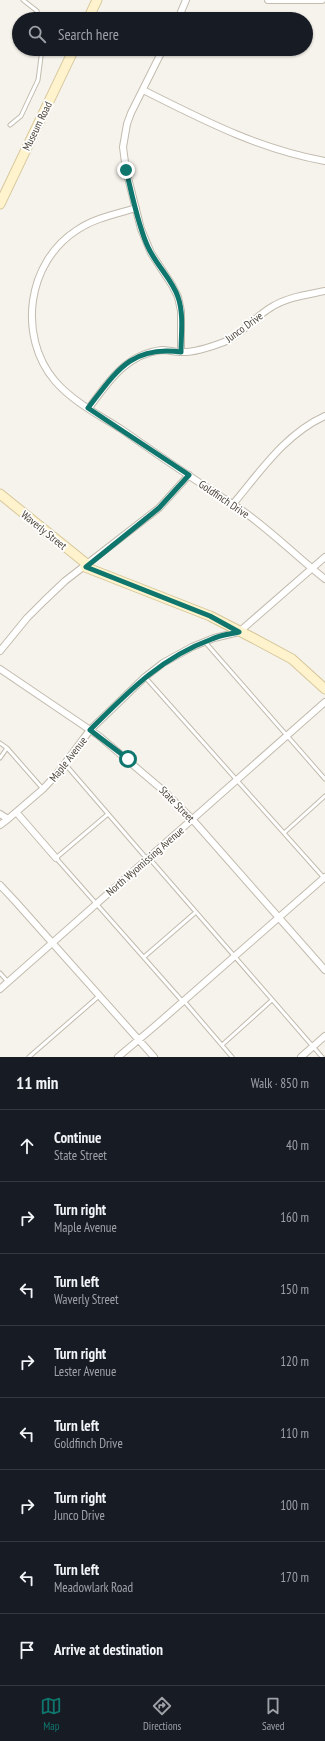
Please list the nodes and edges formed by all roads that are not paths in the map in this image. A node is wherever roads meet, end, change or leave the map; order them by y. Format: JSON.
{"nodes":[{"id":1,"x":23,"y":0,"type":"edge"},
{"id":2,"x":97,"y":0,"type":"edge"},
{"id":3,"x":186,"y":0,"type":"edge"},
{"id":4,"x":268,"y":0,"type":"edge"},
{"id":5,"x":322,"y":0,"type":"edge"},
{"id":6,"x":37,"y":12,"type":"edge"},
{"id":7,"x":91,"y":12,"type":"edge"},
{"id":8,"x":181,"y":12,"type":"edge"},
{"id":9,"x":41,"y":56,"type":"edge"},
{"id":10,"x":71,"y":56,"type":"edge"},
{"id":11,"x":160,"y":56,"type":"edge"},
{"id":12,"x":143,"y":90,"type":"junction"},
{"id":13,"x":10,"y":125,"type":"dead end"},
{"id":14,"x":325,"y":161,"type":"edge"},
{"id":15,"x":0,"y":204,"type":"edge"},
{"id":16,"x":136,"y":208,"type":"junction"},
{"id":17,"x":325,"y":291,"type":"edge"},
{"id":18,"x":181,"y":352,"type":"junction"},
{"id":19,"x":88,"y":408,"type":"junction"},
{"id":20,"x":325,"y":416,"type":"edge"},
{"id":21,"x":189,"y":475,"type":"junction"},
{"id":22,"x":0,"y":495,"type":"edge"},
{"id":23,"x":233,"y":504,"type":"junction"},
{"id":24,"x":325,"y":557,"type":"edge"},
{"id":25,"x":87,"y":566,"type":"junction"},
{"id":26,"x":312,"y":569,"type":"junction"},
{"id":27,"x":325,"y":579,"type":"edge"},
{"id":28,"x":239,"y":632,"type":"junction"},
{"id":29,"x":204,"y":642,"type":"junction"},
{"id":30,"x":0,"y":651,"type":"edge"},
{"id":31,"x":0,"y":669,"type":"edge"},
{"id":32,"x":145,"y":677,"type":"junction"},
{"id":33,"x":325,"y":689,"type":"edge"},
{"id":34,"x":325,"y":702,"type":"edge"},
{"id":35,"x":90,"y":730,"type":"junction"},
{"id":36,"x":287,"y":736,"type":"junction"},
{"id":37,"x":0,"y":743,"type":"edge"},
{"id":38,"x":7,"y":748,"type":"junction"},
{"id":39,"x":0,"y":758,"type":"edge"},
{"id":40,"x":65,"y":764,"type":"junction"},
{"id":41,"x":325,"y":779,"type":"edge"},
{"id":42,"x":237,"y":780,"type":"junction"},
{"id":43,"x":43,"y":789,"type":"junction"},
{"id":44,"x":325,"y":796,"type":"edge"},
{"id":45,"x":17,"y":813,"type":"junction"},
{"id":46,"x":0,"y":814,"type":"edge"},
{"id":47,"x":108,"y":814,"type":"junction"},
{"id":48,"x":8,"y":819,"type":"junction"},
{"id":49,"x":192,"y":819,"type":"junction"},
{"id":50,"x":0,"y":825,"type":"edge"},
{"id":51,"x":284,"y":833,"type":"junction"},
{"id":52,"x":56,"y":858,"type":"junction"},
{"id":53,"x":148,"y":858,"type":"junction"},
{"id":54,"x":325,"y":878,"type":"edge"},
{"id":55,"x":0,"y":885,"type":"edge"},
{"id":56,"x":96,"y":904,"type":"junction"},
{"id":57,"x":196,"y":912,"type":"junction"},
{"id":58,"x":279,"y":918,"type":"junction"},
{"id":59,"x":52,"y":943,"type":"junction"},
{"id":60,"x":144,"y":957,"type":"junction"},
{"id":61,"x":234,"y":957,"type":"junction"},
{"id":62,"x":325,"y":970,"type":"edge"},
{"id":63,"x":0,"y":973,"type":"edge"},
{"id":64,"x":8,"y":982,"type":"junction"},
{"id":65,"x":0,"y":989,"type":"edge"},
{"id":66,"x":99,"y":996,"type":"junction"},
{"id":67,"x":272,"y":1000,"type":"junction"},
{"id":68,"x":184,"y":1001,"type":"junction"},
{"id":69,"x":325,"y":1036,"type":"edge"},
{"id":70,"x":138,"y":1040,"type":"junction"},
{"id":71,"x":222,"y":1045,"type":"junction"},
{"id":72,"x":313,"y":1046,"type":"junction"},
{"id":73,"x":29,"y":1057,"type":"edge"},
{"id":74,"x":118,"y":1057,"type":"edge"},
{"id":75,"x":154,"y":1057,"type":"edge"},
{"id":76,"x":232,"y":1057,"type":"edge"},
{"id":77,"x":301,"y":1057,"type":"edge"},
{"id":78,"x":322,"y":1057,"type":"edge"}],
"edges":[{"from":1,"to":6,"type":"lane"},
{"from":2,"to":7,"type":"street"},
{"from":3,"to":8,"type":"street"},
{"from":4,"to":5,"type":"street"},
{"from":9,"to":13,"type":"lane"},
{"from":10,"to":15,"type":"street","name":"Museum Road"},
{"from":11,"to":12,"type":"street"},
{"from":12,"to":14,"type":"street"},
{"from":12,"to":16,"type":"street"},
{"from":16,"to":18,"type":"street"},
{"from":16,"to":19,"type":"street","name":"Goldfinch Drive"},
{"from":17,"to":18,"type":"street","name":"Junco Drive"},
{"from":18,"to":19,"type":"street","name":"Junco Drive"},
{"from":19,"to":21,"type":"street","name":"Goldfinch Drive"},
{"from":20,"to":23,"type":"street"},
{"from":21,"to":23,"type":"street","name":"Goldfinch Drive"},
{"from":21,"to":25,"type":"street"},
{"from":22,"to":25,"type":"street","name":"Waverly Street"},
{"from":23,"to":26,"type":"street","name":"Goldfinch Drive"},
{"from":24,"to":26,"type":"street"},
{"from":25,"to":28,"type":"street","name":"Waverly Street"},
{"from":25,"to":30,"type":"street"},
{"from":26,"to":27,"type":"street","name":"Goldfinch Drive"},
{"from":26,"to":28,"type":"street"},
{"from":28,"to":29,"type":"street","name":"Maple Avenue"},
{"from":28,"to":33,"type":"street","name":"Waverly Street"},
{"from":29,"to":32,"type":"street","name":"Maple Avenue"},
{"from":29,"to":36,"type":"lane"},
{"from":31,"to":35,"type":"street","name":"State Street"},
{"from":32,"to":35,"type":"street","name":"Maple Avenue"},
{"from":32,"to":42,"type":"lane"},
{"from":34,"to":36,"type":"street","name":"North Wyomissing Avenue"},
{"from":35,"to":40,"type":"street","name":"Maple Avenue"},
{"from":35,"to":49,"type":"street","name":"State Street"},
{"from":36,"to":41,"type":"lane"},
{"from":36,"to":42,"type":"street","name":"North Wyomissing Avenue"},
{"from":37,"to":38,"type":"lane"},
{"from":38,"to":39,"type":"lane"},
{"from":38,"to":43,"type":"lane"},
{"from":40,"to":43,"type":"street","name":"Maple Avenue"},
{"from":40,"to":47,"type":"lane"},
{"from":42,"to":49,"type":"street","name":"North Wyomissing Avenue"},
{"from":42,"to":51,"type":"lane"},
{"from":43,"to":45,"type":"street","name":"Maple Avenue"},
{"from":44,"to":51,"type":"lane"},
{"from":45,"to":48,"type":"street","name":"Maple Avenue"},
{"from":45,"to":52,"type":"street"},
{"from":46,"to":48,"type":"street"},
{"from":47,"to":52,"type":"lane"},
{"from":47,"to":53,"type":"lane"},
{"from":48,"to":50,"type":"street","name":"Maple Avenue"},
{"from":49,"to":53,"type":"street","name":"North Wyomissing Avenue"},
{"from":49,"to":58,"type":"street","name":"State Street"},
{"from":51,"to":54,"type":"lane"},
{"from":52,"to":56,"type":"lane"},
{"from":53,"to":56,"type":"street","name":"North Wyomissing Avenue"},
{"from":53,"to":57,"type":"lane"},
{"from":54,"to":58,"type":"street"},
{"from":55,"to":59,"type":"street"},
{"from":56,"to":59,"type":"street","name":"North Wyomissing Avenue"},
{"from":56,"to":60,"type":"lane"},
{"from":57,"to":60,"type":"lane"},
{"from":57,"to":61,"type":"lane"},
{"from":58,"to":61,"type":"street"},
{"from":58,"to":62,"type":"street","name":"State Street"},
{"from":59,"to":64,"type":"street","name":"North Wyomissing Avenue"},
{"from":59,"to":66,"type":"street"},
{"from":60,"to":68,"type":"lane"},
{"from":61,"to":67,"type":"lane"},
{"from":61,"to":68,"type":"street"},
{"from":63,"to":64,"type":"lane"},
{"from":64,"to":65,"type":"street","name":"North Wyomissing Avenue"},
{"from":66,"to":70,"type":"street"},
{"from":66,"to":73,"type":"lane"},
{"from":67,"to":71,"type":"lane"},
{"from":67,"to":72,"type":"lane"},
{"from":68,"to":70,"type":"street"},
{"from":68,"to":71,"type":"lane"},
{"from":69,"to":72,"type":"street"},
{"from":70,"to":74,"type":"street"},
{"from":70,"to":75,"type":"street"},
{"from":71,"to":76,"type":"lane"},
{"from":72,"to":77,"type":"street"},
{"from":72,"to":78,"type":"lane"}]}
